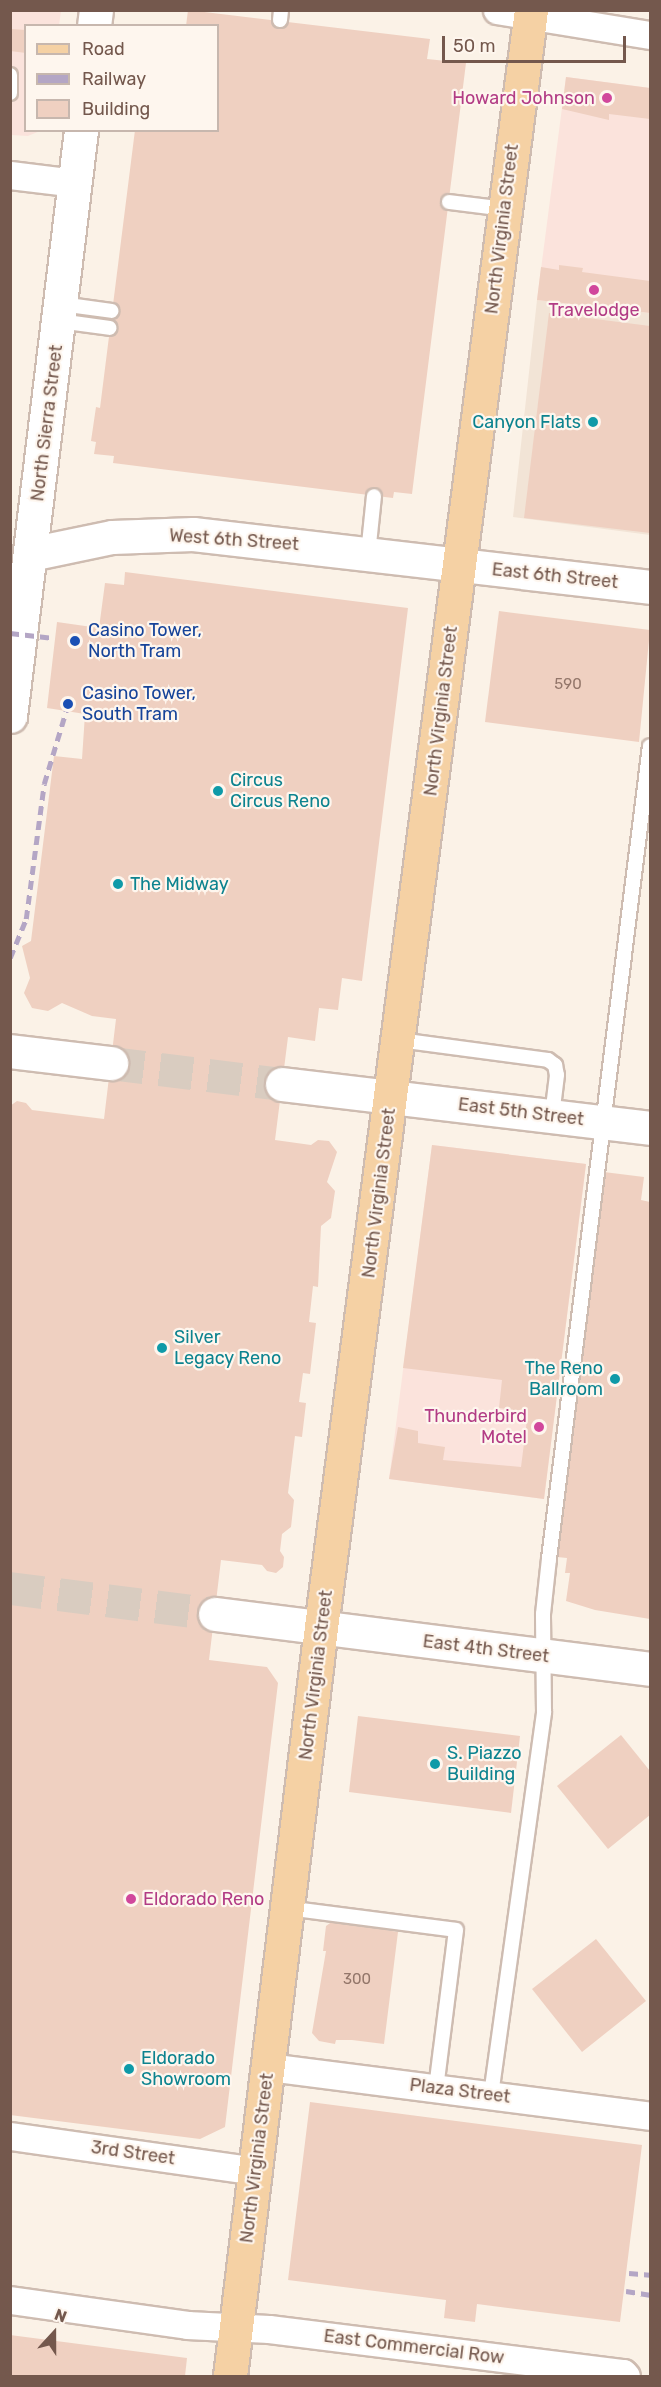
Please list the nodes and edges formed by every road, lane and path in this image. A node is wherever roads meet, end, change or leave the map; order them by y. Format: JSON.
{"nodes":[{"id":1,"x":497,"y":10,"type":"edge"},
{"id":2,"x":530,"y":13,"type":"edge"},
{"id":3,"x":651,"y":35,"type":"edge"},
{"id":4,"x":10,"y":75,"type":"edge"},
{"id":5,"x":10,"y":93,"type":"edge"},
{"id":6,"x":81,"y":132,"type":"edge"},
{"id":7,"x":10,"y":175,"type":"edge"},
{"id":8,"x":75,"y":183,"type":"junction"},
{"id":9,"x":449,"y":202,"type":"dead end"},
{"id":10,"x":505,"y":209,"type":"junction"},
{"id":11,"x":112,"y":311,"type":"dead end"},
{"id":12,"x":60,"y":313,"type":"junction"},
{"id":13,"x":111,"y":328,"type":"dead end"},
{"id":14,"x":374,"y":496,"type":"dead end"},
{"id":15,"x":368,"y":554,"type":"junction"},
{"id":16,"x":20,"y":555,"type":"edge"},
{"id":17,"x":459,"y":566,"type":"junction"},
{"id":18,"x":651,"y":587,"type":"edge"},
{"id":19,"x":10,"y":716,"type":"edge"},
{"id":20,"x":651,"y":747,"type":"edge"},
{"id":21,"x":399,"y":1040,"type":"junction"},
{"id":22,"x":10,"y":1051,"type":"edge"},
{"id":23,"x":111,"y":1063,"type":"tunnel mouth"},
{"id":24,"x":282,"y":1084,"type":"tunnel mouth"},
{"id":25,"x":391,"y":1097,"type":"junction"},
{"id":26,"x":552,"y":1116,"type":"junction"},
{"id":27,"x":602,"y":1122,"type":"junction"},
{"id":28,"x":651,"y":1128,"type":"edge"},
{"id":29,"x":215,"y":1614,"type":"tunnel mouth"},
{"id":30,"x":321,"y":1628,"type":"junction"},
{"id":31,"x":546,"y":1657,"type":"junction"},
{"id":32,"x":651,"y":1669,"type":"edge"},
{"id":33,"x":287,"y":1908,"type":"junction"},
{"id":34,"x":269,"y":2067,"type":"junction"},
{"id":35,"x":436,"y":2088,"type":"junction"},
{"id":36,"x":490,"y":2095,"type":"junction"},
{"id":37,"x":651,"y":2116,"type":"edge"},
{"id":38,"x":10,"y":2136,"type":"edge"},
{"id":39,"x":255,"y":2171,"type":"junction"},
{"id":40,"x":10,"y":2300,"type":"edge"},
{"id":41,"x":236,"y":2327,"type":"junction"},
{"id":42,"x":230,"y":2376,"type":"edge"},
{"id":43,"x":626,"y":2376,"type":"edge"}],
"edges":[{"from":1,"to":2,"type":"street"},
{"from":2,"to":3,"type":"street"},
{"from":2,"to":10,"type":"main road","name":"North Virginia Street"},
{"from":4,"to":5,"type":"lane"},
{"from":6,"to":8,"type":"main road","name":"North Sierra Street"},
{"from":7,"to":8,"type":"street"},
{"from":8,"to":12,"type":"main road","name":"North Sierra Street"},
{"from":9,"to":10,"type":"lane"},
{"from":10,"to":17,"type":"main road","name":"North Virginia Street"},
{"from":11,"to":12,"type":"lane"},
{"from":12,"to":13,"type":"lane"},
{"from":12,"to":16,"type":"main road","name":"North Sierra Street"},
{"from":14,"to":15,"type":"lane"},
{"from":15,"to":16,"type":"main road","name":"West 6th Street"},
{"from":15,"to":17,"type":"main road","name":"West 6th Street"},
{"from":16,"to":19,"type":"main road","name":"North Sierra Street"},
{"from":17,"to":18,"type":"main road","name":"East 6th Street"},
{"from":17,"to":21,"type":"main road","name":"North Virginia Street"},
{"from":20,"to":27,"type":"lane"},
{"from":21,"to":25,"type":"main road","name":"North Virginia Street"},
{"from":21,"to":26,"type":"lane"},
{"from":22,"to":23,"type":"main road"},
{"from":24,"to":25,"type":"main road","name":"East 5th Street"},
{"from":25,"to":26,"type":"main road","name":"East 5th Street"},
{"from":25,"to":30,"type":"main road","name":"North Virginia Street"},
{"from":26,"to":27,"type":"main road","name":"East 5th Street"},
{"from":27,"to":28,"type":"main road","name":"East 5th Street"},
{"from":27,"to":31,"type":"lane"},
{"from":29,"to":30,"type":"main road","name":"East 4th Street"},
{"from":30,"to":31,"type":"main road","name":"East 4th Street"},
{"from":30,"to":33,"type":"main road","name":"North Virginia Street"},
{"from":31,"to":32,"type":"main road","name":"East 4th Street"},
{"from":31,"to":36,"type":"lane"},
{"from":33,"to":34,"type":"main road","name":"North Virginia Street"},
{"from":33,"to":35,"type":"lane"},
{"from":34,"to":35,"type":"street","name":"Plaza Street"},
{"from":34,"to":39,"type":"main road","name":"North Virginia Street"},
{"from":35,"to":36,"type":"street","name":"Plaza Street"},
{"from":36,"to":37,"type":"street","name":"Plaza Street"},
{"from":38,"to":39,"type":"street","name":"3rd Street"},
{"from":39,"to":41,"type":"main road","name":"North Virginia Street"},
{"from":40,"to":41,"type":"street","name":"East Commercial Row"},
{"from":41,"to":42,"type":"main road","name":"North Virginia Street"},
{"from":41,"to":43,"type":"street","name":"East Commercial Row"}]}
